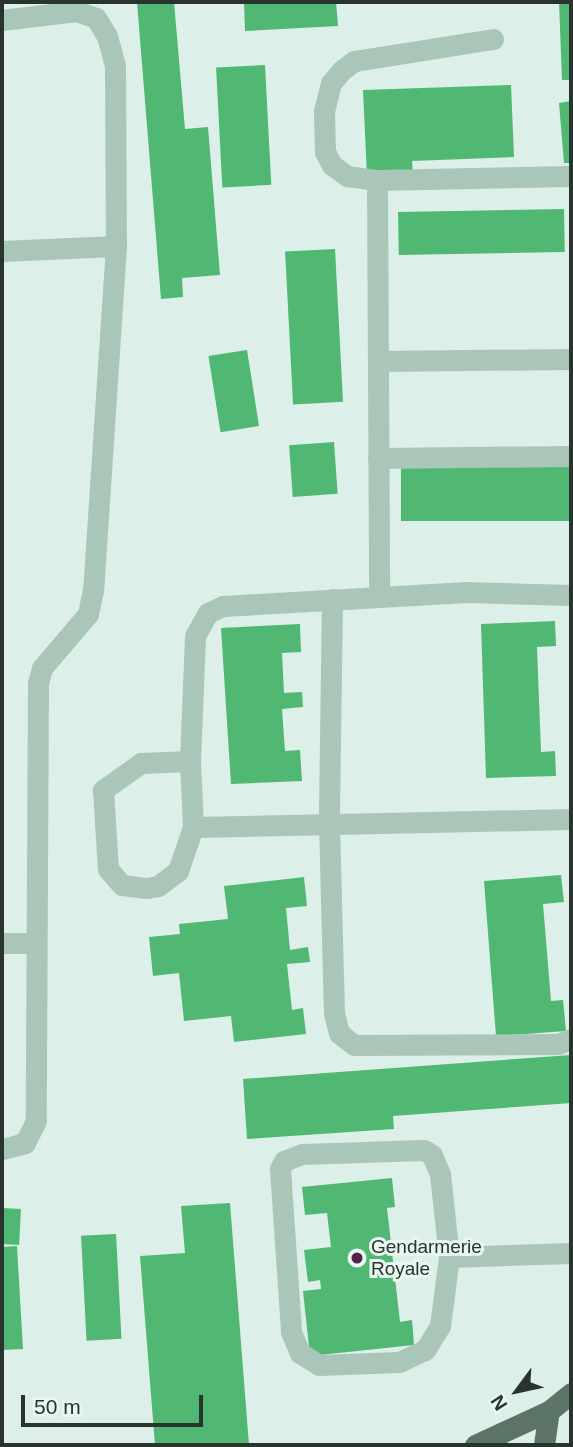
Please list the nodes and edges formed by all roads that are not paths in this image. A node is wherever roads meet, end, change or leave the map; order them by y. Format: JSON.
{"nodes":[{"id":1,"x":2,"y":20,"type":"edge"},
{"id":2,"x":493,"y":39,"type":"dead end"},
{"id":3,"x":571,"y":176,"type":"edge"},
{"id":4,"x":377,"y":180,"type":"junction"},
{"id":5,"x":116,"y":246,"type":"junction"},
{"id":6,"x":2,"y":251,"type":"edge"},
{"id":7,"x":571,"y":359,"type":"edge"},
{"id":8,"x":378,"y":361,"type":"junction"},
{"id":9,"x":571,"y":456,"type":"edge"},
{"id":10,"x":378,"y":458,"type":"junction"},
{"id":11,"x":571,"y":594,"type":"edge"},
{"id":12,"x":379,"y":596,"type":"junction"},
{"id":13,"x":332,"y":599,"type":"junction"},
{"id":14,"x":190,"y":761,"type":"junction"},
{"id":15,"x":571,"y":819,"type":"edge"},
{"id":16,"x":329,"y":823,"type":"junction"},
{"id":17,"x":194,"y":827,"type":"junction"},
{"id":18,"x":2,"y":943,"type":"edge"},
{"id":19,"x":34,"y":943,"type":"junction"},
{"id":20,"x":571,"y":1039,"type":"edge"},
{"id":21,"x":2,"y":1149,"type":"edge"},
{"id":22,"x":571,"y":1253,"type":"edge"},
{"id":23,"x":449,"y":1256,"type":"junction"},
{"id":24,"x":571,"y":1392,"type":"edge"},
{"id":25,"x":549,"y":1411,"type":"junction"},
{"id":26,"x":475,"y":1445,"type":"edge"},
{"id":27,"x":544,"y":1445,"type":"edge"}],
"edges":[{"from":1,"to":5,"type":"lane"},
{"from":2,"to":4,"type":"lane"},
{"from":3,"to":4,"type":"lane"},
{"from":4,"to":8,"type":"lane"},
{"from":5,"to":6,"type":"lane"},
{"from":5,"to":19,"type":"lane"},
{"from":7,"to":8,"type":"lane"},
{"from":8,"to":10,"type":"lane"},
{"from":9,"to":10,"type":"lane"},
{"from":10,"to":12,"type":"lane"},
{"from":11,"to":12,"type":"lane"},
{"from":12,"to":13,"type":"lane"},
{"from":13,"to":14,"type":"lane"},
{"from":13,"to":16,"type":"lane"},
{"from":14,"to":17,"type":"lane"},
{"from":14,"to":17,"type":"lane"},
{"from":15,"to":16,"type":"lane"},
{"from":16,"to":17,"type":"lane"},
{"from":16,"to":20,"type":"lane"},
{"from":18,"to":19,"type":"lane"},
{"from":19,"to":21,"type":"lane"},
{"from":22,"to":23,"type":"lane"},
{"from":23,"to":23,"type":"lane"},
{"from":24,"to":25,"type":"main road"},
{"from":25,"to":26,"type":"main road"},
{"from":25,"to":27,"type":"main road"}]}
